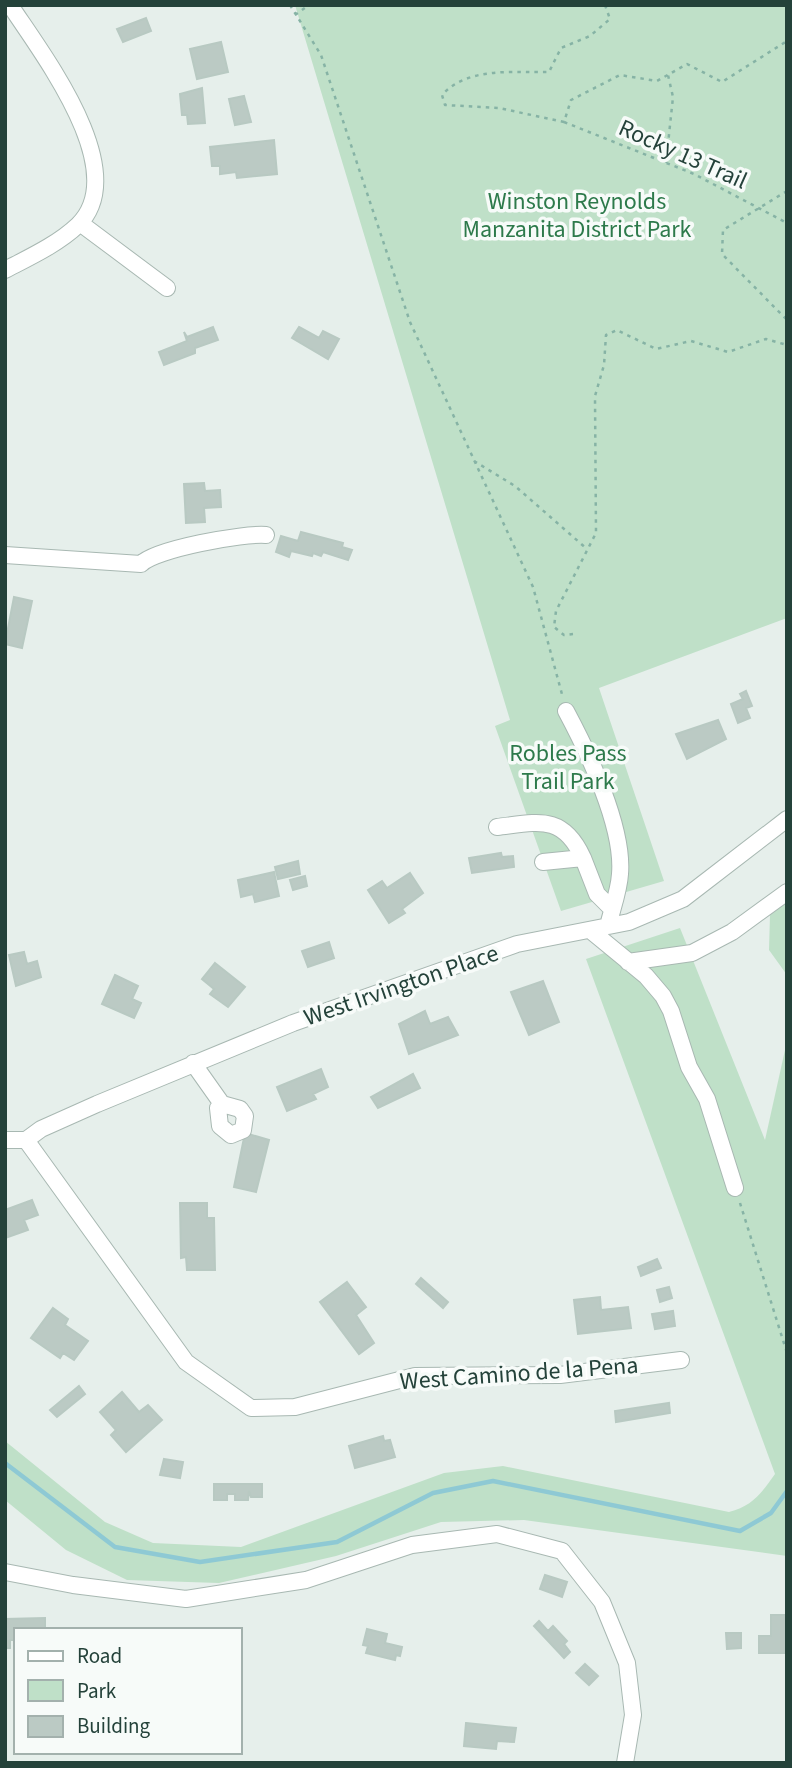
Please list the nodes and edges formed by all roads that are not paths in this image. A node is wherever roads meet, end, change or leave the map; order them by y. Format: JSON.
{"nodes":[{"id":1,"x":10,"y":5,"type":"edge"},
{"id":2,"x":80,"y":223,"type":"junction"},
{"id":3,"x":5,"y":270,"type":"edge"},
{"id":4,"x":167,"y":288,"type":"dead end"},
{"id":5,"x":266,"y":536,"type":"dead end"},
{"id":6,"x":5,"y":555,"type":"edge"},
{"id":7,"x":566,"y":711,"type":"road end"},
{"id":8,"x":787,"y":819,"type":"edge"},
{"id":9,"x":497,"y":827,"type":"dead end"},
{"id":10,"x":583,"y":858,"type":"junction"},
{"id":11,"x":543,"y":862,"type":"dead end"},
{"id":12,"x":787,"y":891,"type":"edge"},
{"id":13,"x":612,"y":909,"type":"junction"},
{"id":14,"x":608,"y":926,"type":"junction"},
{"id":15,"x":590,"y":930,"type":"junction"},
{"id":16,"x":628,"y":961,"type":"junction"},
{"id":17,"x":193,"y":1063,"type":"junction"},
{"id":18,"x":222,"y":1104,"type":"dead end"},
{"id":19,"x":5,"y":1140,"type":"edge"},
{"id":20,"x":26,"y":1140,"type":"junction"},
{"id":21,"x":735,"y":1188,"type":"road end"},
{"id":22,"x":681,"y":1360,"type":"dead end"},
{"id":23,"x":5,"y":1572,"type":"edge"},
{"id":24,"x":625,"y":1763,"type":"edge"}],
"edges":[{"from":1,"to":2,"type":"street"},
{"from":2,"to":3,"type":"street"},
{"from":2,"to":4,"type":"street"},
{"from":5,"to":6,"type":"street"},
{"from":7,"to":13,"type":"street"},
{"from":8,"to":14,"type":"street","name":"West Irvington Place"},
{"from":9,"to":10,"type":"street"},
{"from":10,"to":11,"type":"street"},
{"from":10,"to":13,"type":"street"},
{"from":12,"to":16,"type":"street"},
{"from":13,"to":14,"type":"street"},
{"from":14,"to":15,"type":"street","name":"West Irvington Place"},
{"from":15,"to":16,"type":"street"},
{"from":15,"to":17,"type":"street","name":"West Irvington Place"},
{"from":16,"to":21,"type":"street"},
{"from":17,"to":18,"type":"street"},
{"from":17,"to":20,"type":"street","name":"West Irvington Place"},
{"from":19,"to":20,"type":"street"},
{"from":20,"to":22,"type":"street","name":"West Camino de la Pena"},
{"from":23,"to":24,"type":"street"}]}
